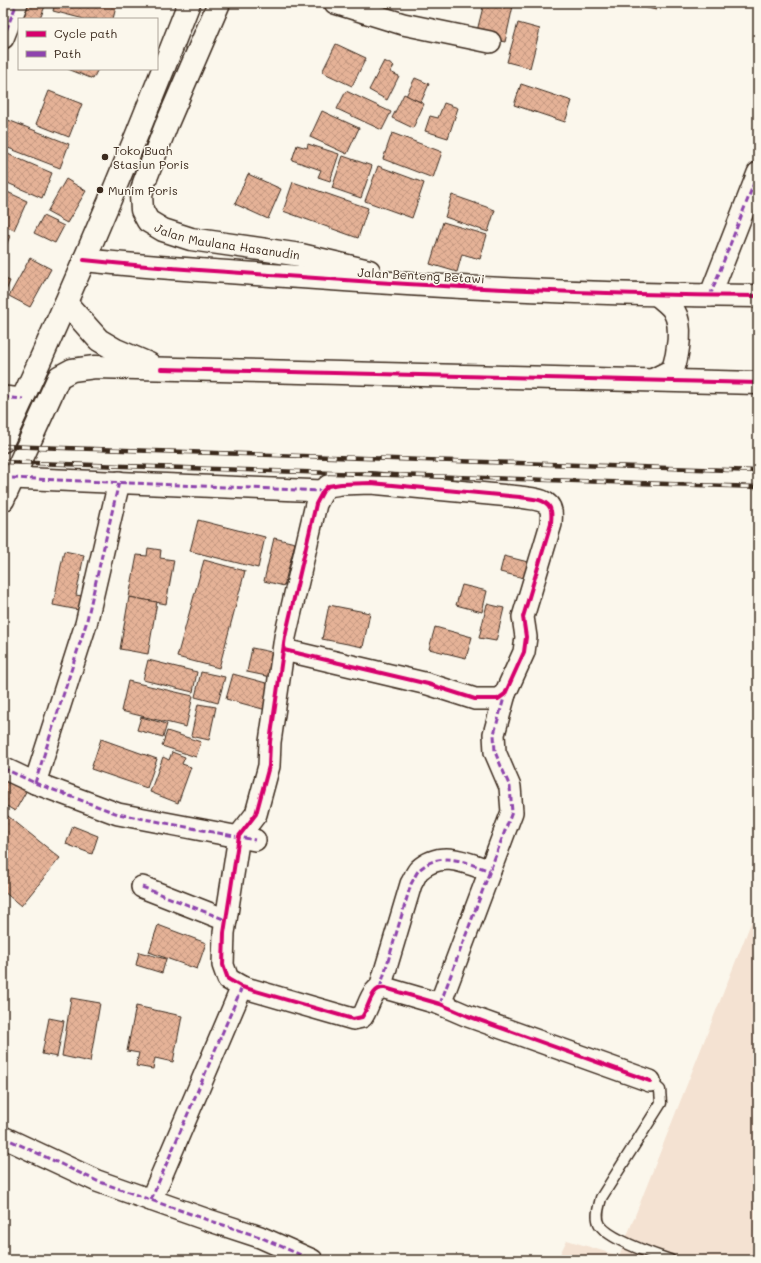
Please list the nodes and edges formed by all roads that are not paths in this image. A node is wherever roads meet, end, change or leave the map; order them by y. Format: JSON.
{"nodes":[{"id":1,"x":17,"y":3,"type":"edge"},
{"id":2,"x":189,"y":3,"type":"edge"},
{"id":3,"x":219,"y":3,"type":"edge"},
{"id":4,"x":335,"y":3,"type":"edge"},
{"id":5,"x":3,"y":38,"type":"edge"},
{"id":6,"x":490,"y":42,"type":"dead end"},
{"id":7,"x":758,"y":173,"type":"edge"},
{"id":8,"x":84,"y":260,"type":"junction"},
{"id":9,"x":419,"y":286,"type":"junction"},
{"id":10,"x":658,"y":295,"type":"junction"},
{"id":11,"x":710,"y":296,"type":"junction"},
{"id":12,"x":758,"y":296,"type":"edge"},
{"id":13,"x":66,"y":303,"type":"junction"},
{"id":14,"x":161,"y":369,"type":"junction"},
{"id":15,"x":655,"y":379,"type":"junction"},
{"id":16,"x":758,"y":382,"type":"edge"},
{"id":17,"x":13,"y":398,"type":"edge"},
{"id":18,"x":3,"y":441,"type":"edge"},
{"id":19,"x":12,"y":478,"type":"junction"},
{"id":20,"x":119,"y":482,"type":"junction"},
{"id":21,"x":323,"y":491,"type":"junction"},
{"id":22,"x":3,"y":500,"type":"edge"},
{"id":23,"x":284,"y":650,"type":"junction"},
{"id":24,"x":505,"y":694,"type":"junction"},
{"id":25,"x":3,"y":768,"type":"edge"},
{"id":26,"x":35,"y":782,"type":"junction"},
{"id":27,"x":247,"y":838,"type":"junction"},
{"id":28,"x":490,"y":871,"type":"junction"},
{"id":29,"x":142,"y":887,"type":"dead end"},
{"id":30,"x":226,"y":920,"type":"junction"},
{"id":31,"x":242,"y":987,"type":"junction"},
{"id":32,"x":380,"y":988,"type":"junction"},
{"id":33,"x":440,"y":1004,"type":"junction"},
{"id":34,"x":650,"y":1081,"type":"joint"},
{"id":35,"x":3,"y":1138,"type":"edge"},
{"id":36,"x":151,"y":1200,"type":"junction"},
{"id":37,"x":312,"y":1260,"type":"edge"},
{"id":38,"x":670,"y":1260,"type":"edge"}],
"edges":[{"from":1,"to":5,"type":"street"},
{"from":2,"to":8,"type":"main road"},
{"from":3,"to":9,"type":"main road","name":"Jalan Maulana Hasanudin"},
{"from":4,"to":6,"type":"street"},
{"from":7,"to":11,"type":"street"},
{"from":8,"to":9,"type":"main road","name":"Jalan Benteng Betawi"},
{"from":8,"to":13,"type":"main road"},
{"from":9,"to":10,"type":"main road","name":"Jalan Benteng Betawi"},
{"from":10,"to":11,"type":"main road","name":"Jalan Benteng Betawi"},
{"from":10,"to":15,"type":"main road"},
{"from":11,"to":12,"type":"main road","name":"Jalan Benteng Betawi"},
{"from":13,"to":14,"type":"main road"},
{"from":13,"to":17,"type":"main road"},
{"from":14,"to":15,"type":"main road"},
{"from":14,"to":19,"type":"main road"},
{"from":15,"to":16,"type":"main road"},
{"from":17,"to":18,"type":"main road"},
{"from":19,"to":20,"type":"street"},
{"from":19,"to":22,"type":"main road"},
{"from":20,"to":21,"type":"street"},
{"from":20,"to":26,"type":"street"},
{"from":21,"to":23,"type":"street"},
{"from":21,"to":24,"type":"street"},
{"from":23,"to":24,"type":"street"},
{"from":23,"to":27,"type":"street"},
{"from":24,"to":28,"type":"street"},
{"from":25,"to":26,"type":"street"},
{"from":26,"to":27,"type":"street"},
{"from":27,"to":30,"type":"street"},
{"from":28,"to":32,"type":"street"},
{"from":28,"to":33,"type":"street"},
{"from":29,"to":30,"type":"street"},
{"from":30,"to":31,"type":"street"},
{"from":31,"to":32,"type":"street"},
{"from":31,"to":36,"type":"street"},
{"from":32,"to":33,"type":"street"},
{"from":33,"to":34,"type":"street"},
{"from":34,"to":38,"type":"lane"},
{"from":35,"to":36,"type":"street"},
{"from":36,"to":37,"type":"street"}]}
